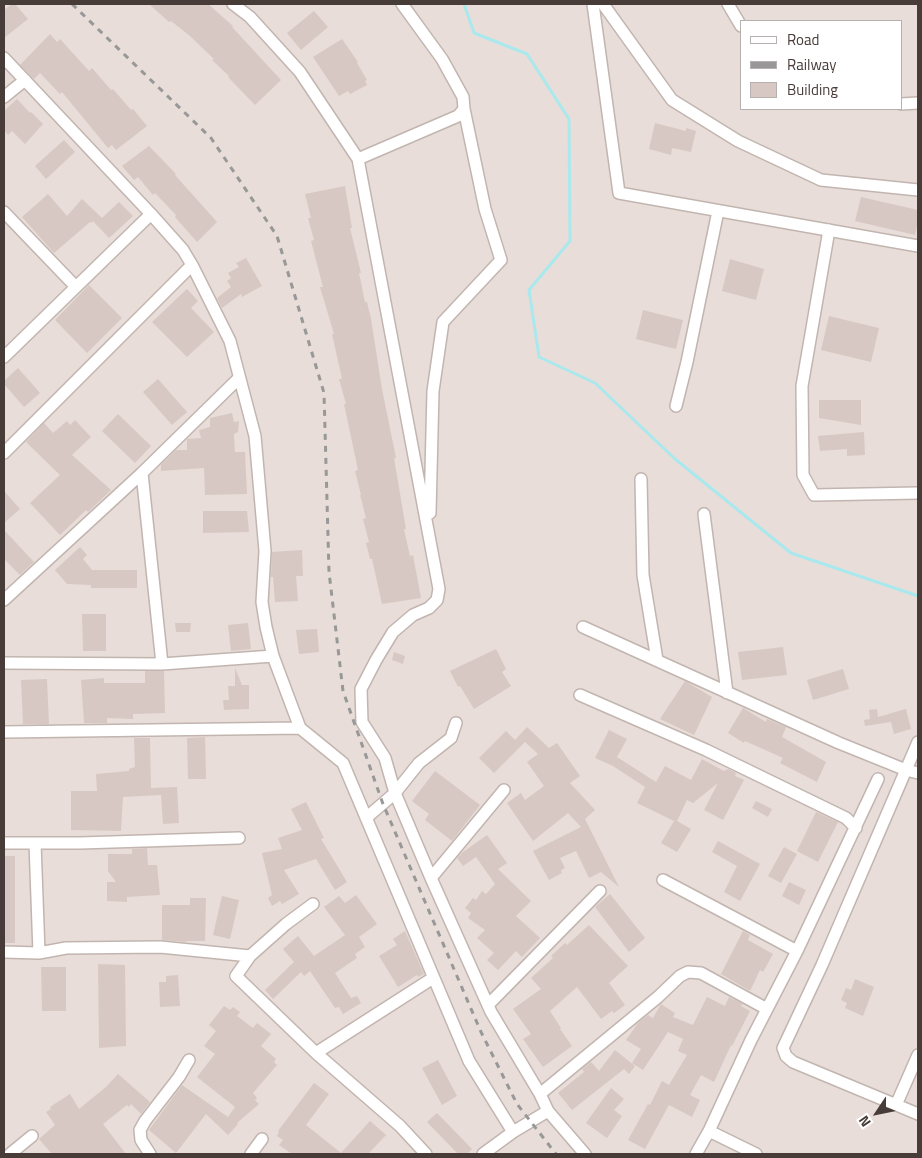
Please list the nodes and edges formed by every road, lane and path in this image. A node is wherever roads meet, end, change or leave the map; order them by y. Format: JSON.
{"nodes":[{"id":1,"x":233,"y":4,"type":"edge"},
{"id":2,"x":402,"y":4,"type":"edge"},
{"id":3,"x":593,"y":4,"type":"edge"},
{"id":4,"x":603,"y":4,"type":"edge"},
{"id":5,"x":728,"y":4,"type":"edge"},
{"id":6,"x":740,"y":24,"type":"edge"},
{"id":7,"x":4,"y":58,"type":"edge"},
{"id":8,"x":25,"y":80,"type":"junction"},
{"id":9,"x":4,"y":97,"type":"edge"},
{"id":10,"x":918,"y":103,"type":"edge"},
{"id":11,"x":902,"y":104,"type":"edge"},
{"id":12,"x":464,"y":109,"type":"junction"},
{"id":13,"x":358,"y":158,"type":"junction"},
{"id":14,"x":918,"y":190,"type":"edge"},
{"id":15,"x":718,"y":211,"type":"junction"},
{"id":16,"x":4,"y":212,"type":"edge"},
{"id":17,"x":151,"y":214,"type":"junction"},
{"id":18,"x":829,"y":230,"type":"junction"},
{"id":19,"x":918,"y":246,"type":"edge"},
{"id":20,"x":192,"y":265,"type":"junction"},
{"id":21,"x":76,"y":287,"type":"junction"},
{"id":22,"x":4,"y":357,"type":"edge"},
{"id":23,"x":239,"y":378,"type":"junction"},
{"id":24,"x":676,"y":406,"type":"dead end"},
{"id":25,"x":4,"y":453,"type":"edge"},
{"id":26,"x":142,"y":472,"type":"junction"},
{"id":27,"x":641,"y":479,"type":"dead end"},
{"id":28,"x":918,"y":493,"type":"edge"},
{"id":29,"x":704,"y":514,"type":"dead end"},
{"id":30,"x":429,"y":535,"type":"junction"},
{"id":31,"x":4,"y":600,"type":"edge"},
{"id":32,"x":584,"y":627,"type":"dead end"},
{"id":33,"x":273,"y":656,"type":"junction"},
{"id":34,"x":657,"y":660,"type":"junction"},
{"id":35,"x":4,"y":663,"type":"edge"},
{"id":36,"x":162,"y":664,"type":"junction"},
{"id":37,"x":727,"y":692,"type":"junction"},
{"id":38,"x":580,"y":695,"type":"dead end"},
{"id":39,"x":456,"y":723,"type":"dead end"},
{"id":40,"x":300,"y":728,"type":"junction"},
{"id":41,"x":4,"y":732,"type":"edge"},
{"id":42,"x":918,"y":742,"type":"edge"},
{"id":43,"x":906,"y":770,"type":"junction"},
{"id":44,"x":918,"y":773,"type":"edge"},
{"id":45,"x":878,"y":778,"type":"dead end"},
{"id":46,"x":504,"y":790,"type":"dead end"},
{"id":47,"x":395,"y":793,"type":"junction"},
{"id":48,"x":366,"y":818,"type":"junction"},
{"id":49,"x":856,"y":828,"type":"junction"},
{"id":50,"x":240,"y":838,"type":"dead end"},
{"id":51,"x":4,"y":843,"type":"edge"},
{"id":52,"x":35,"y":843,"type":"junction"},
{"id":53,"x":431,"y":878,"type":"junction"},
{"id":54,"x":663,"y":880,"type":"dead end"},
{"id":55,"x":600,"y":891,"type":"dead end"},
{"id":56,"x":313,"y":904,"type":"dead end"},
{"id":57,"x":797,"y":951,"type":"junction"},
{"id":58,"x":4,"y":952,"type":"edge"},
{"id":59,"x":39,"y":953,"type":"junction"},
{"id":60,"x":250,"y":956,"type":"junction"},
{"id":61,"x":433,"y":978,"type":"junction"},
{"id":62,"x":488,"y":1005,"type":"junction"},
{"id":63,"x":767,"y":1009,"type":"junction"},
{"id":64,"x":316,"y":1052,"type":"junction"},
{"id":65,"x":918,"y":1055,"type":"edge"},
{"id":66,"x":189,"y":1060,"type":"dead end"},
{"id":67,"x":540,"y":1094,"type":"junction"},
{"id":68,"x":896,"y":1105,"type":"junction"},
{"id":69,"x":548,"y":1111,"type":"junction"},
{"id":70,"x":918,"y":1114,"type":"edge"},
{"id":71,"x":709,"y":1131,"type":"junction"},
{"id":72,"x":513,"y":1132,"type":"junction"},
{"id":73,"x":32,"y":1136,"type":"dead end"},
{"id":74,"x":262,"y":1139,"type":"dead end"},
{"id":75,"x":10,"y":1154,"type":"edge"},
{"id":76,"x":150,"y":1154,"type":"edge"},
{"id":77,"x":251,"y":1154,"type":"edge"},
{"id":78,"x":426,"y":1154,"type":"edge"},
{"id":79,"x":483,"y":1154,"type":"edge"},
{"id":80,"x":585,"y":1154,"type":"edge"},
{"id":81,"x":696,"y":1154,"type":"edge"},
{"id":82,"x":756,"y":1154,"type":"edge"}],
"edges":[{"from":1,"to":13,"type":"street"},
{"from":2,"to":12,"type":"street"},
{"from":3,"to":15,"type":"street"},
{"from":4,"to":14,"type":"street"},
{"from":5,"to":6,"type":"street"},
{"from":7,"to":8,"type":"street"},
{"from":8,"to":9,"type":"street"},
{"from":8,"to":17,"type":"street"},
{"from":10,"to":11,"type":"street"},
{"from":12,"to":13,"type":"street"},
{"from":12,"to":30,"type":"street"},
{"from":13,"to":30,"type":"street"},
{"from":15,"to":18,"type":"street"},
{"from":15,"to":24,"type":"street"},
{"from":16,"to":21,"type":"street"},
{"from":17,"to":20,"type":"street"},
{"from":17,"to":21,"type":"street"},
{"from":18,"to":19,"type":"street"},
{"from":18,"to":28,"type":"street"},
{"from":20,"to":23,"type":"street"},
{"from":20,"to":25,"type":"street"},
{"from":21,"to":22,"type":"street"},
{"from":23,"to":26,"type":"street"},
{"from":23,"to":33,"type":"street"},
{"from":26,"to":31,"type":"street"},
{"from":26,"to":36,"type":"street"},
{"from":27,"to":34,"type":"street"},
{"from":29,"to":37,"type":"street"},
{"from":30,"to":47,"type":"street"},
{"from":32,"to":34,"type":"street"},
{"from":33,"to":36,"type":"street"},
{"from":33,"to":40,"type":"street"},
{"from":34,"to":37,"type":"street"},
{"from":35,"to":36,"type":"street"},
{"from":37,"to":43,"type":"street"},
{"from":38,"to":49,"type":"street"},
{"from":39,"to":47,"type":"street"},
{"from":40,"to":41,"type":"street"},
{"from":40,"to":48,"type":"street"},
{"from":42,"to":43,"type":"street"},
{"from":43,"to":44,"type":"street"},
{"from":43,"to":68,"type":"street"},
{"from":45,"to":49,"type":"street"},
{"from":46,"to":53,"type":"street"},
{"from":47,"to":48,"type":"street"},
{"from":47,"to":53,"type":"street"},
{"from":48,"to":61,"type":"street"},
{"from":49,"to":57,"type":"street"},
{"from":50,"to":52,"type":"street"},
{"from":51,"to":52,"type":"street"},
{"from":52,"to":59,"type":"street"},
{"from":53,"to":62,"type":"street"},
{"from":54,"to":57,"type":"street"},
{"from":55,"to":62,"type":"street"},
{"from":56,"to":60,"type":"street"},
{"from":57,"to":63,"type":"street"},
{"from":58,"to":59,"type":"street"},
{"from":59,"to":60,"type":"street"},
{"from":60,"to":64,"type":"street"},
{"from":61,"to":64,"type":"street"},
{"from":61,"to":72,"type":"street"},
{"from":62,"to":67,"type":"street"},
{"from":63,"to":67,"type":"street"},
{"from":63,"to":71,"type":"street"},
{"from":64,"to":78,"type":"street"},
{"from":65,"to":68,"type":"street"},
{"from":66,"to":76,"type":"street"},
{"from":67,"to":69,"type":"street"},
{"from":68,"to":70,"type":"street"},
{"from":69,"to":72,"type":"street"},
{"from":69,"to":80,"type":"street"},
{"from":71,"to":81,"type":"street"},
{"from":71,"to":82,"type":"street"},
{"from":72,"to":79,"type":"street"},
{"from":73,"to":75,"type":"street"},
{"from":74,"to":77,"type":"street"}]}
